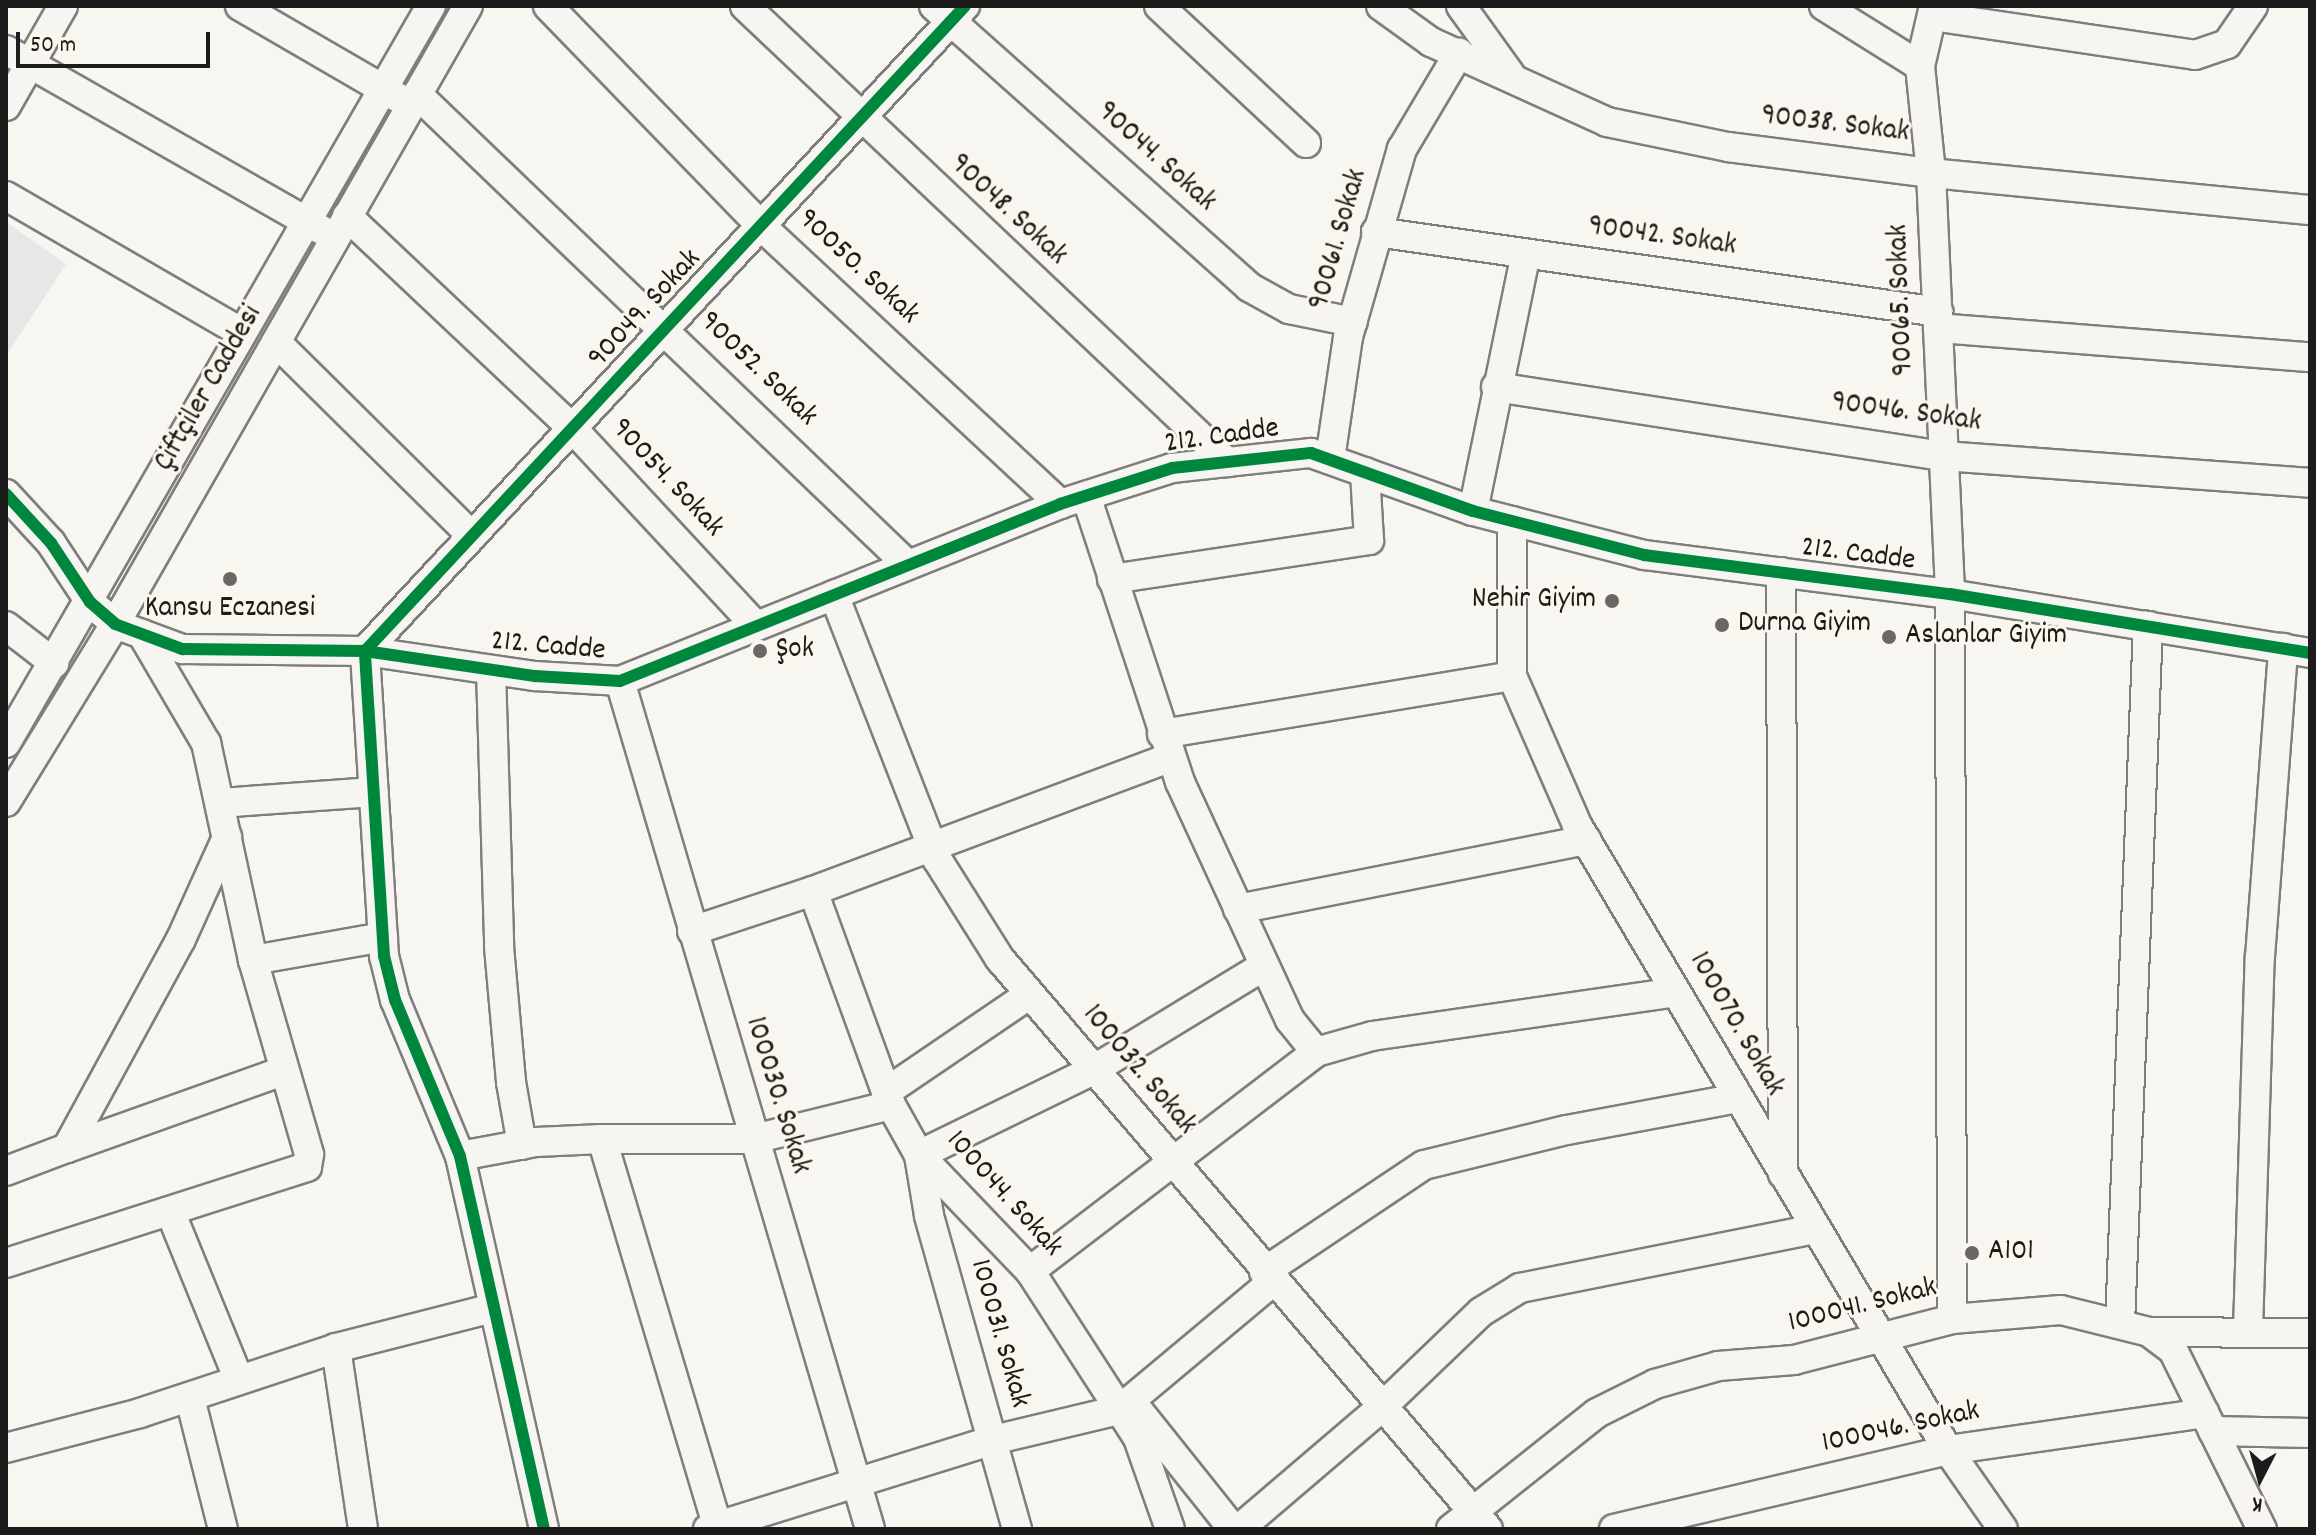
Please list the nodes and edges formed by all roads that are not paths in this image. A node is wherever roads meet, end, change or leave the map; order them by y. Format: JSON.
{"nodes":[{"id":1,"x":63,"y":6,"type":"edge"},
{"id":2,"x":240,"y":6,"type":"edge"},
{"id":3,"x":431,"y":6,"type":"edge"},
{"id":4,"x":468,"y":6,"type":"edge"},
{"id":5,"x":548,"y":6,"type":"edge"},
{"id":6,"x":745,"y":6,"type":"edge"},
{"id":7,"x":1159,"y":6,"type":"edge"},
{"id":8,"x":1381,"y":6,"type":"edge"},
{"id":9,"x":1461,"y":6,"type":"edge"},
{"id":10,"x":1824,"y":6,"type":"edge"},
{"id":11,"x":2253,"y":6,"type":"edge"},
{"id":12,"x":950,"y":11,"type":"edge"},
{"id":13,"x":1933,"y":11,"type":"edge"},
{"id":14,"x":1459,"y":53,"type":"junction"},
{"id":15,"x":18,"y":57,"type":"edge"},
{"id":16,"x":1920,"y":66,"type":"junction"},
{"id":17,"x":1511,"y":75,"type":"junction"},
{"id":18,"x":382,"y":89,"type":"junction"},
{"id":19,"x":414,"y":100,"type":"junction"},
{"id":20,"x":6,"y":106,"type":"edge"},
{"id":21,"x":860,"y":120,"type":"junction"},
{"id":22,"x":1306,"y":143,"type":"dead end"},
{"id":23,"x":1931,"y":173,"type":"junction"},
{"id":24,"x":6,"y":196,"type":"edge"},
{"id":25,"x":2310,"y":210,"type":"edge"},
{"id":26,"x":305,"y":221,"type":"junction"},
{"id":27,"x":760,"y":225,"type":"junction"},
{"id":28,"x":341,"y":227,"type":"junction"},
{"id":29,"x":1376,"y":232,"type":"junction"},
{"id":30,"x":1526,"y":253,"type":"junction"},
{"id":31,"x":1938,"y":320,"type":"junction"},
{"id":32,"x":1353,"y":322,"type":"junction"},
{"id":33,"x":665,"y":328,"type":"junction"},
{"id":34,"x":242,"y":333,"type":"junction"},
{"id":35,"x":276,"y":342,"type":"junction"},
{"id":36,"x":2310,"y":357,"type":"edge"},
{"id":37,"x":1496,"y":387,"type":"junction"},
{"id":38,"x":572,"y":428,"type":"junction"},
{"id":39,"x":1944,"y":456,"type":"junction"},
{"id":40,"x":1330,"y":459,"type":"junction"},
{"id":41,"x":1227,"y":462,"type":"junction"},
{"id":42,"x":1365,"y":472,"type":"junction"},
{"id":43,"x":2310,"y":483,"type":"edge"},
{"id":44,"x":6,"y":494,"type":"edge"},
{"id":45,"x":1073,"y":500,"type":"junction"},
{"id":46,"x":1473,"y":511,"type":"junction"},
{"id":47,"x":1512,"y":521,"type":"junction"},
{"id":48,"x":472,"y":536,"type":"junction"},
{"id":49,"x":908,"y":565,"type":"junction"},
{"id":50,"x":1781,"y":572,"type":"junction"},
{"id":51,"x":1112,"y":579,"type":"junction"},
{"id":52,"x":1950,"y":594,"type":"junction"},
{"id":53,"x":834,"y":595,"type":"junction"},
{"id":54,"x":90,"y":602,"type":"junction"},
{"id":55,"x":115,"y":624,"type":"junction"},
{"id":56,"x":6,"y":626,"type":"edge"},
{"id":57,"x":756,"y":626,"type":"junction"},
{"id":58,"x":2148,"y":626,"type":"junction"},
{"id":59,"x":142,"y":634,"type":"junction"},
{"id":60,"x":2296,"y":650,"type":"edge"},
{"id":61,"x":365,"y":651,"type":"junction"},
{"id":62,"x":54,"y":663,"type":"junction"},
{"id":63,"x":491,"y":670,"type":"junction"},
{"id":64,"x":1512,"y":676,"type":"junction"},
{"id":65,"x":620,"y":681,"type":"junction"},
{"id":66,"x":6,"y":743,"type":"edge"},
{"id":67,"x":1167,"y":745,"type":"junction"},
{"id":68,"x":374,"y":792,"type":"junction"},
{"id":69,"x":6,"y":802,"type":"edge"},
{"id":70,"x":220,"y":803,"type":"junction"},
{"id":71,"x":227,"y":837,"type":"junction"},
{"id":72,"x":1586,"y":840,"type":"junction"},
{"id":73,"x":932,"y":847,"type":"junction"},
{"id":74,"x":813,"y":891,"type":"junction"},
{"id":75,"x":1238,"y":909,"type":"junction"},
{"id":76,"x":692,"y":931,"type":"junction"},
{"id":77,"x":383,"y":937,"type":"junction"},
{"id":78,"x":253,"y":960,"type":"junction"},
{"id":79,"x":1264,"y":966,"type":"junction"},
{"id":80,"x":1676,"y":992,"type":"junction"},
{"id":81,"x":1030,"y":994,"type":"junction"},
{"id":82,"x":1316,"y":1052,"type":"junction"},
{"id":83,"x":1093,"y":1070,"type":"junction"},
{"id":84,"x":283,"y":1071,"type":"junction"},
{"id":85,"x":1738,"y":1098,"type":"junction"},
{"id":86,"x":888,"y":1099,"type":"junction"},
{"id":87,"x":602,"y":1139,"type":"junction"},
{"id":88,"x":754,"y":1139,"type":"junction"},
{"id":89,"x":522,"y":1145,"type":"junction"},
{"id":90,"x":67,"y":1148,"type":"junction"},
{"id":91,"x":919,"y":1155,"type":"junction"},
{"id":92,"x":460,"y":1156,"type":"junction"},
{"id":93,"x":1172,"y":1164,"type":"junction"},
{"id":94,"x":6,"y":1171,"type":"edge"},
{"id":95,"x":1783,"y":1175,"type":"junction"},
{"id":96,"x":170,"y":1211,"type":"junction"},
{"id":97,"x":1816,"y":1229,"type":"junction"},
{"id":98,"x":6,"y":1263,"type":"edge"},
{"id":99,"x":1030,"y":1271,"type":"junction"},
{"id":100,"x":1268,"y":1277,"type":"junction"},
{"id":101,"x":493,"y":1308,"type":"junction"},
{"id":102,"x":1952,"y":1319,"type":"junction"},
{"id":103,"x":2120,"y":1323,"type":"junction"},
{"id":104,"x":2248,"y":1330,"type":"junction"},
{"id":105,"x":2149,"y":1332,"type":"junction"},
{"id":106,"x":2310,"y":1333,"type":"edge"},
{"id":107,"x":1882,"y":1340,"type":"junction"},
{"id":108,"x":336,"y":1348,"type":"junction"},
{"id":109,"x":238,"y":1378,"type":"junction"},
{"id":110,"x":190,"y":1398,"type":"junction"},
{"id":111,"x":1125,"y":1406,"type":"junction"},
{"id":112,"x":1382,"y":1407,"type":"junction"},
{"id":113,"x":2208,"y":1422,"type":"junction"},
{"id":114,"x":2310,"y":1433,"type":"edge"},
{"id":115,"x":993,"y":1440,"type":"junction"},
{"id":116,"x":6,"y":1448,"type":"edge"},
{"id":117,"x":1948,"y":1450,"type":"junction"},
{"id":118,"x":856,"y":1484,"type":"junction"},
{"id":119,"x":1481,"y":1520,"type":"edge"},
{"id":120,"x":714,"y":1528,"type":"edge"},
{"id":121,"x":2254,"y":1528,"type":"edge"},
{"id":122,"x":223,"y":1529,"type":"edge"},
{"id":123,"x":363,"y":1529,"type":"edge"},
{"id":124,"x":544,"y":1529,"type":"edge"},
{"id":125,"x":870,"y":1529,"type":"edge"},
{"id":126,"x":1017,"y":1529,"type":"edge"},
{"id":127,"x":1170,"y":1529,"type":"edge"},
{"id":128,"x":1236,"y":1529,"type":"edge"},
{"id":129,"x":1451,"y":1529,"type":"edge"},
{"id":130,"x":1615,"y":1529,"type":"edge"},
{"id":131,"x":2003,"y":1529,"type":"edge"}],
"edges":[{"from":1,"to":15,"type":"street"},
{"from":2,"to":18,"type":"street","name":"90052. Sokak"},
{"from":3,"to":18,"type":"street","name":"Çiftçiler Caddesi"},
{"from":4,"to":19,"type":"street","name":"Çiftçiler Caddesi"},
{"from":5,"to":27,"type":"street","name":"90050. Sokak"},
{"from":6,"to":21,"type":"street","name":"90048. Sokak"},
{"from":7,"to":22,"type":"street"},
{"from":8,"to":14,"type":"street","name":"90038. Sokak"},
{"from":9,"to":17,"type":"street"},
{"from":10,"to":16,"type":"street"},
{"from":11,"to":13,"type":"street"},
{"from":12,"to":21,"type":"street","name":"90049. Sokak"},
{"from":12,"to":32,"type":"street","name":"90044. Sokak"},
{"from":13,"to":16,"type":"street","name":"90065. Sokak"},
{"from":14,"to":17,"type":"street","name":"90038. Sokak"},
{"from":14,"to":29,"type":"street","name":"90061. Sokak"},
{"from":15,"to":20,"type":"street"},
{"from":15,"to":26,"type":"street","name":"90054. Sokak"},
{"from":16,"to":23,"type":"street","name":"90065. Sokak"},
{"from":17,"to":23,"type":"street","name":"90038. Sokak"},
{"from":18,"to":19,"type":"street","name":"90052. Sokak"},
{"from":18,"to":26,"type":"street","name":"Çiftçiler Caddesi"},
{"from":19,"to":28,"type":"street","name":"Çiftçiler Caddesi"},
{"from":19,"to":33,"type":"street","name":"90052. Sokak"},
{"from":21,"to":27,"type":"street","name":"90049. Sokak"},
{"from":21,"to":41,"type":"street","name":"90048. Sokak"},
{"from":23,"to":25,"type":"street","name":"90038. Sokak"},
{"from":23,"to":31,"type":"street","name":"90065. Sokak"},
{"from":24,"to":34,"type":"street"},
{"from":26,"to":28,"type":"street","name":"90054. Sokak"},
{"from":26,"to":34,"type":"street","name":"Çiftçiler Caddesi"},
{"from":27,"to":33,"type":"street","name":"90049. Sokak"},
{"from":27,"to":45,"type":"street","name":"90050. Sokak"},
{"from":28,"to":35,"type":"street","name":"Çiftçiler Caddesi"},
{"from":28,"to":38,"type":"street","name":"90054. Sokak"},
{"from":29,"to":30,"type":"street","name":"90042. Sokak"},
{"from":29,"to":32,"type":"street","name":"90061. Sokak"},
{"from":30,"to":31,"type":"street","name":"90042. Sokak"},
{"from":30,"to":37,"type":"street"},
{"from":31,"to":36,"type":"street","name":"90042. Sokak"},
{"from":31,"to":39,"type":"street","name":"90065. Sokak"},
{"from":32,"to":40,"type":"street","name":"90061. Sokak"},
{"from":33,"to":38,"type":"street","name":"90049. Sokak"},
{"from":33,"to":49,"type":"street","name":"90052. Sokak"},
{"from":34,"to":54,"type":"street","name":"Çiftçiler Caddesi"},
{"from":35,"to":48,"type":"street"},
{"from":35,"to":55,"type":"street","name":"Çiftçiler Caddesi"},
{"from":37,"to":39,"type":"street","name":"90046. Sokak"},
{"from":37,"to":46,"type":"street"},
{"from":38,"to":48,"type":"street","name":"90049. Sokak"},
{"from":38,"to":57,"type":"street","name":"90054. Sokak"},
{"from":39,"to":43,"type":"street","name":"90046. Sokak"},
{"from":39,"to":52,"type":"street","name":"90065. Sokak"},
{"from":40,"to":41,"type":"street","name":"212. Cadde"},
{"from":40,"to":42,"type":"street","name":"212. Cadde"},
{"from":41,"to":45,"type":"street","name":"212. Cadde"},
{"from":42,"to":46,"type":"street","name":"212. Cadde"},
{"from":42,"to":51,"type":"street"},
{"from":44,"to":54,"type":"street"},
{"from":45,"to":49,"type":"street","name":"212. Cadde"},
{"from":45,"to":51,"type":"street"},
{"from":46,"to":47,"type":"street","name":"212. Cadde"},
{"from":47,"to":50,"type":"street","name":"212. Cadde"},
{"from":47,"to":64,"type":"street","name":"100070. Sokak"},
{"from":48,"to":61,"type":"street","name":"90049. Sokak"},
{"from":49,"to":53,"type":"street","name":"212. Cadde"},
{"from":50,"to":52,"type":"street","name":"212. Cadde"},
{"from":50,"to":95,"type":"street"},
{"from":51,"to":67,"type":"street"},
{"from":52,"to":58,"type":"street","name":"212. Cadde"},
{"from":52,"to":102,"type":"street","name":"90065. Sokak"},
{"from":53,"to":57,"type":"street","name":"212. Cadde"},
{"from":53,"to":73,"type":"street","name":"100032. Sokak"},
{"from":54,"to":55,"type":"street"},
{"from":54,"to":62,"type":"street","name":"Çiftçiler Caddesi"},
{"from":55,"to":59,"type":"street","name":"212. Cadde"},
{"from":55,"to":69,"type":"street","name":"Çiftçiler Caddesi"},
{"from":56,"to":62,"type":"street"},
{"from":57,"to":65,"type":"street","name":"212. Cadde"},
{"from":58,"to":60,"type":"street","name":"212. Cadde"},
{"from":58,"to":103,"type":"street"},
{"from":59,"to":61,"type":"street","name":"212. Cadde"},
{"from":59,"to":70,"type":"street"},
{"from":60,"to":104,"type":"street"},
{"from":61,"to":63,"type":"street","name":"212. Cadde"},
{"from":61,"to":68,"type":"street"},
{"from":62,"to":66,"type":"street","name":"Çiftçiler Caddesi"},
{"from":63,"to":65,"type":"street","name":"212. Cadde"},
{"from":63,"to":89,"type":"street"},
{"from":64,"to":67,"type":"street"},
{"from":64,"to":72,"type":"street","name":"100070. Sokak"},
{"from":65,"to":76,"type":"street","name":"100030. Sokak"},
{"from":67,"to":73,"type":"street"},
{"from":67,"to":75,"type":"street"},
{"from":68,"to":70,"type":"street"},
{"from":68,"to":77,"type":"street"},
{"from":70,"to":71,"type":"street"},
{"from":71,"to":78,"type":"street"},
{"from":71,"to":90,"type":"street"},
{"from":72,"to":75,"type":"street"},
{"from":72,"to":80,"type":"street","name":"100070. Sokak"},
{"from":73,"to":74,"type":"street"},
{"from":73,"to":81,"type":"street","name":"100032. Sokak"},
{"from":74,"to":76,"type":"street"},
{"from":74,"to":86,"type":"street","name":"100044. Sokak"},
{"from":75,"to":79,"type":"street"},
{"from":76,"to":88,"type":"street","name":"100030. Sokak"},
{"from":77,"to":78,"type":"street"},
{"from":77,"to":92,"type":"street"},
{"from":78,"to":84,"type":"street"},
{"from":79,"to":82,"type":"street"},
{"from":79,"to":83,"type":"street"},
{"from":80,"to":82,"type":"street"},
{"from":80,"to":85,"type":"street","name":"100070. Sokak"},
{"from":81,"to":83,"type":"street","name":"100032. Sokak"},
{"from":81,"to":86,"type":"street"},
{"from":82,"to":93,"type":"street"},
{"from":83,"to":91,"type":"street"},
{"from":83,"to":93,"type":"street","name":"100032. Sokak"},
{"from":84,"to":90,"type":"street"},
{"from":84,"to":96,"type":"street"},
{"from":85,"to":95,"type":"street","name":"100070. Sokak"},
{"from":85,"to":100,"type":"street"},
{"from":86,"to":88,"type":"street"},
{"from":86,"to":91,"type":"street","name":"100044. Sokak"},
{"from":87,"to":88,"type":"street"},
{"from":87,"to":89,"type":"street"},
{"from":87,"to":120,"type":"street"},
{"from":88,"to":118,"type":"street","name":"100030. Sokak"},
{"from":89,"to":92,"type":"street"},
{"from":90,"to":94,"type":"street"},
{"from":91,"to":99,"type":"street","name":"100044. Sokak"},
{"from":91,"to":115,"type":"street","name":"100031. Sokak"},
{"from":92,"to":101,"type":"street"},
{"from":93,"to":99,"type":"street"},
{"from":93,"to":100,"type":"street","name":"100032. Sokak"},
{"from":95,"to":97,"type":"street","name":"100070. Sokak"},
{"from":96,"to":98,"type":"street"},
{"from":96,"to":109,"type":"street"},
{"from":97,"to":107,"type":"street","name":"100070. Sokak"},
{"from":97,"to":112,"type":"street"},
{"from":99,"to":111,"type":"street","name":"100044. Sokak"},
{"from":100,"to":111,"type":"street"},
{"from":100,"to":112,"type":"street","name":"100032. Sokak"},
{"from":101,"to":108,"type":"street"},
{"from":101,"to":124,"type":"street"},
{"from":102,"to":103,"type":"street","name":"100041. Sokak"},
{"from":102,"to":107,"type":"street","name":"100041. Sokak"},
{"from":103,"to":105,"type":"street","name":"100041. Sokak"},
{"from":104,"to":105,"type":"street","name":"100041. Sokak"},
{"from":104,"to":106,"type":"street","name":"100041. Sokak"},
{"from":105,"to":113,"type":"street"},
{"from":107,"to":117,"type":"street","name":"100070. Sokak"},
{"from":107,"to":119,"type":"street","name":"100041. Sokak"},
{"from":108,"to":109,"type":"street"},
{"from":108,"to":123,"type":"street"},
{"from":109,"to":110,"type":"street"},
{"from":110,"to":116,"type":"street"},
{"from":110,"to":122,"type":"street"},
{"from":111,"to":115,"type":"street"},
{"from":111,"to":127,"type":"street","name":"100044. Sokak"},
{"from":111,"to":128,"type":"street"},
{"from":112,"to":119,"type":"street","name":"100032. Sokak"},
{"from":112,"to":128,"type":"street"},
{"from":113,"to":114,"type":"street","name":"100046. Sokak"},
{"from":113,"to":117,"type":"street","name":"100046. Sokak"},
{"from":113,"to":121,"type":"street"},
{"from":115,"to":118,"type":"street"},
{"from":115,"to":126,"type":"street","name":"100031. Sokak"},
{"from":117,"to":130,"type":"street","name":"100046. Sokak"},
{"from":117,"to":131,"type":"street","name":"100070. Sokak"},
{"from":118,"to":120,"type":"street"},
{"from":118,"to":125,"type":"street","name":"100030. Sokak"},
{"from":119,"to":129,"type":"street","name":"100041. Sokak"}]}
